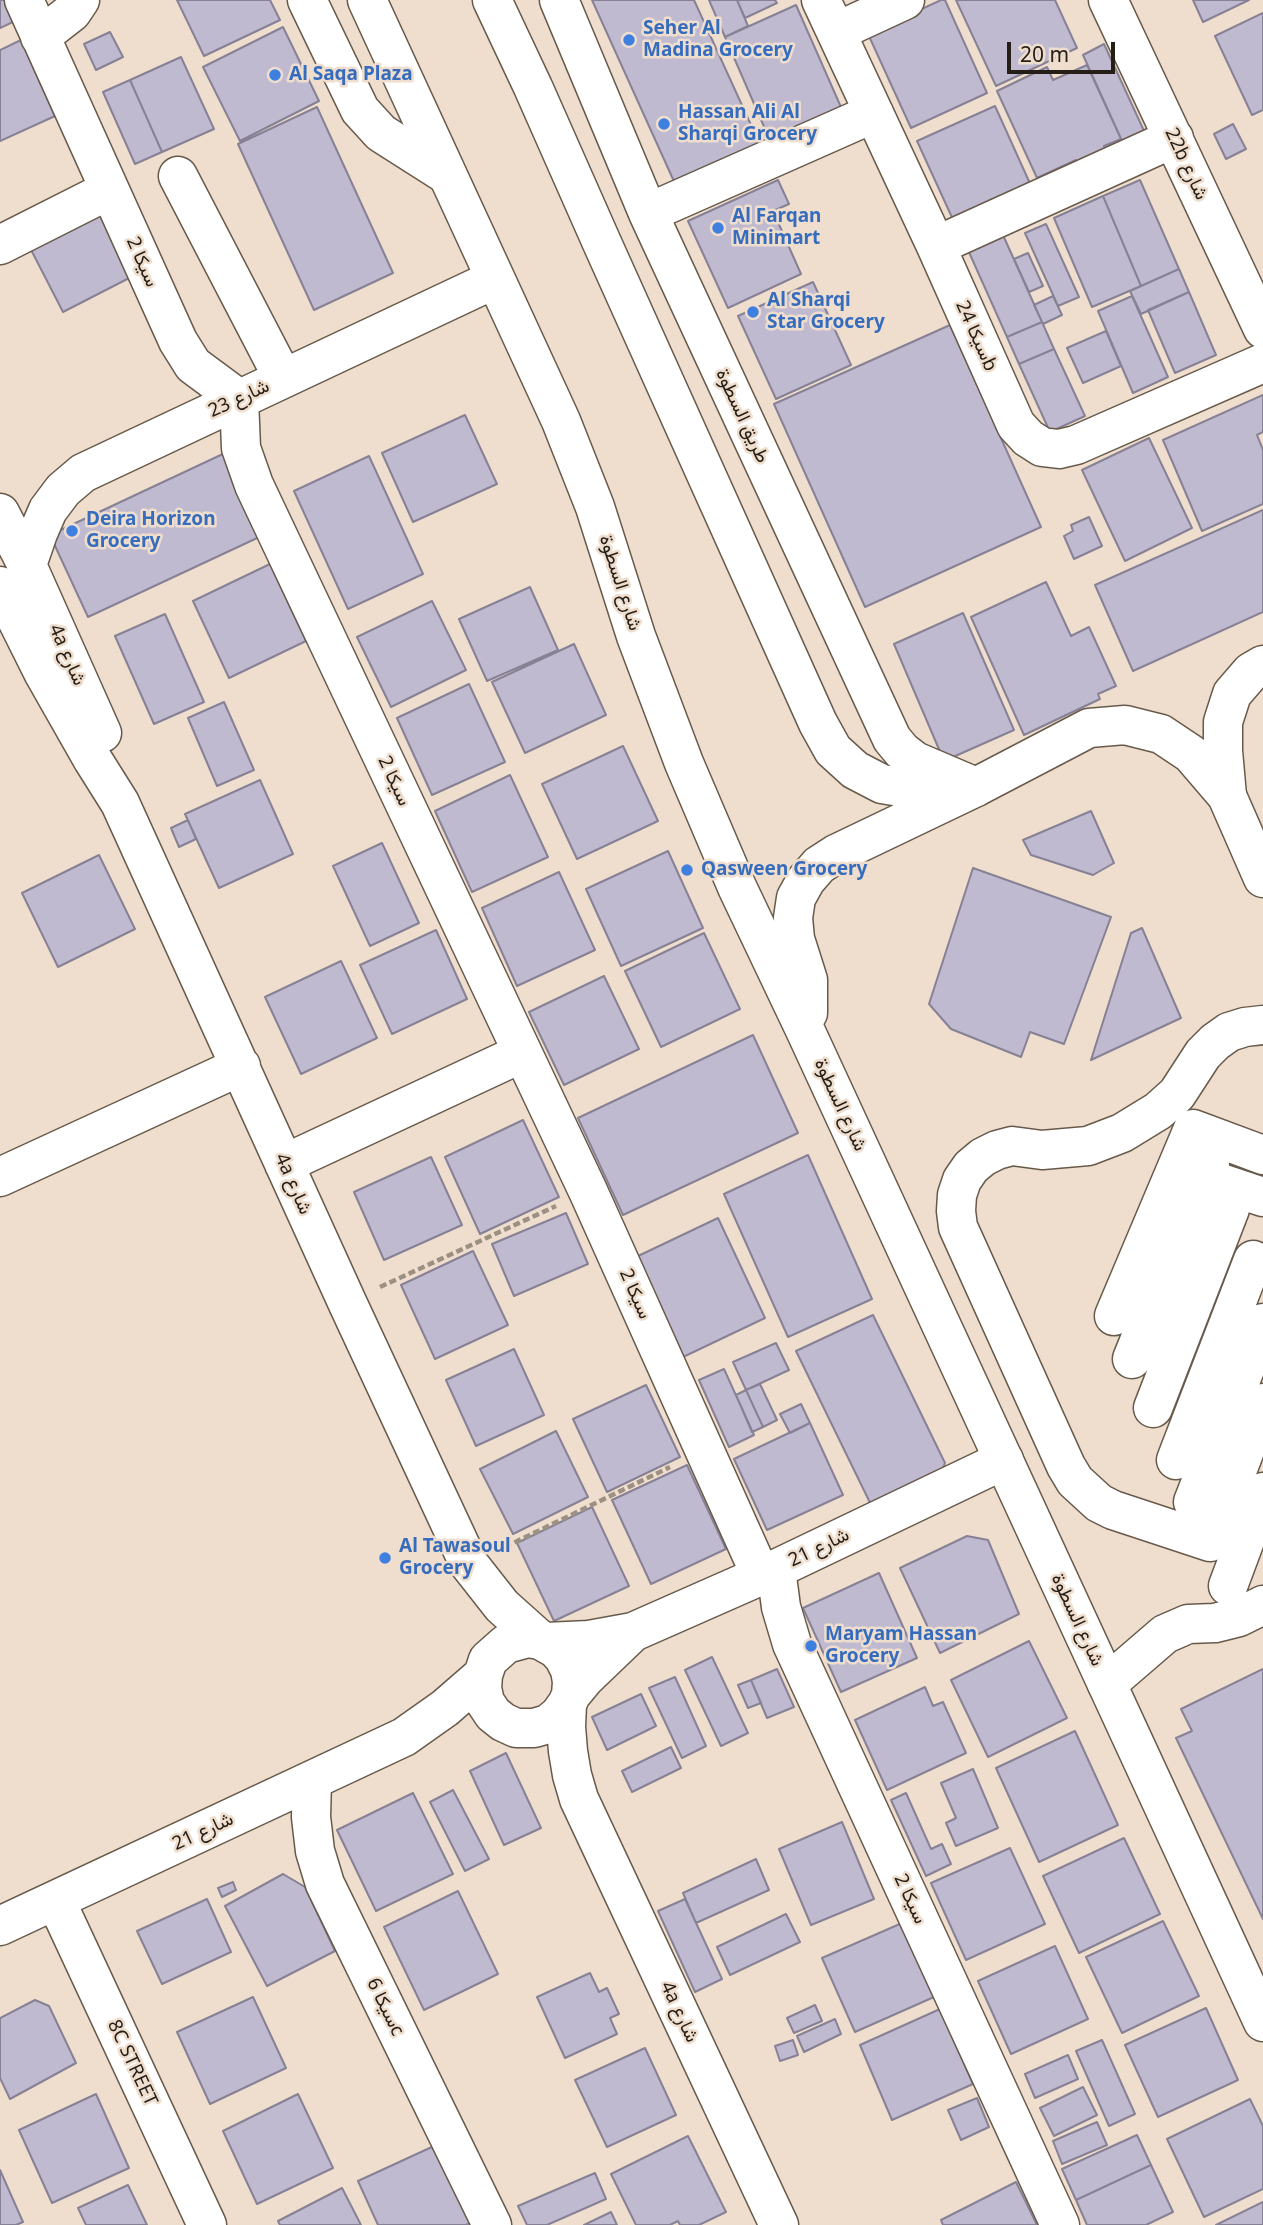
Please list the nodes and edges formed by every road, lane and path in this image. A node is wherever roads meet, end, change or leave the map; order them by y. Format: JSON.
{"nodes":[{"id":1,"x":24,"y":0,"type":"edge"},
{"id":2,"x":80,"y":0,"type":"edge"},
{"id":3,"x":307,"y":0,"type":"edge"},
{"id":4,"x":367,"y":0,"type":"edge"},
{"id":5,"x":492,"y":0,"type":"edge"},
{"id":6,"x":559,"y":0,"type":"edge"},
{"id":7,"x":905,"y":0,"type":"edge"},
{"id":8,"x":1108,"y":0,"type":"edge"},
{"id":9,"x":829,"y":16,"type":"edge"},
{"id":10,"x":40,"y":37,"type":"junction"},
{"id":11,"x":874,"y":113,"type":"junction"},
{"id":12,"x":1174,"y":138,"type":"junction"},
{"id":13,"x":447,"y":175,"type":"junction"},
{"id":14,"x":178,"y":176,"type":"dead end"},
{"id":15,"x":109,"y":190,"type":"junction"},
{"id":16,"x":648,"y":213,"type":"junction"},
{"id":17,"x":0,"y":245,"type":"edge"},
{"id":18,"x":936,"y":246,"type":"junction"},
{"id":19,"x":495,"y":279,"type":"junction"},
{"id":20,"x":1263,"y":329,"type":"edge"},
{"id":21,"x":1263,"y":363,"type":"edge"},
{"id":22,"x":283,"y":378,"type":"junction"},
{"id":23,"x":239,"y":399,"type":"junction"},
{"id":24,"x":0,"y":513,"type":"edge"},
{"id":25,"x":14,"y":575,"type":"edge"},
{"id":26,"x":1263,"y":665,"type":"edge"},
{"id":27,"x":976,"y":787,"type":"junction"},
{"id":28,"x":1227,"y":796,"type":"junction"},
{"id":29,"x":1263,"y":878,"type":"edge"},
{"id":30,"x":1263,"y":1025,"type":"edge"},
{"id":31,"x":806,"y":1032,"type":"junction"},
{"id":32,"x":522,"y":1053,"type":"junction"},
{"id":33,"x":241,"y":1066,"type":"junction"},
{"id":34,"x":1177,"y":1094,"type":"junction"},
{"id":35,"x":1193,"y":1129,"type":"junction"},
{"id":36,"x":1263,"y":1155,"type":"edge"},
{"id":37,"x":284,"y":1164,"type":"junction"},
{"id":38,"x":0,"y":1177,"type":"edge"},
{"id":39,"x":588,"y":1191,"type":"junction"},
{"id":40,"x":1246,"y":1231,"type":"edge"},
{"id":41,"x":347,"y":1301,"type":"junction"},
{"id":42,"x":1114,"y":1316,"type":"dead end"},
{"id":43,"x":1263,"y":1323,"type":"edge"},
{"id":44,"x":1132,"y":1359,"type":"dead end"},
{"id":45,"x":1263,"y":1403,"type":"edge"},
{"id":46,"x":1153,"y":1408,"type":"dead end"},
{"id":47,"x":706,"y":1450,"type":"junction"},
{"id":48,"x":1004,"y":1460,"type":"junction"},
{"id":49,"x":1175,"y":1460,"type":"dead end"},
{"id":50,"x":1263,"y":1492,"type":"edge"},
{"id":51,"x":1193,"y":1502,"type":"dead end"},
{"id":52,"x":469,"y":1564,"type":"junction"},
{"id":53,"x":769,"y":1572,"type":"junction"},
{"id":54,"x":1252,"y":1596,"type":"edge"},
{"id":55,"x":633,"y":1632,"type":"junction"},
{"id":56,"x":543,"y":1641,"type":"junction"},
{"id":57,"x":483,"y":1673,"type":"junction"},
{"id":58,"x":1107,"y":1684,"type":"junction"},
{"id":59,"x":569,"y":1699,"type":"junction"},
{"id":60,"x":518,"y":1728,"type":"junction"},
{"id":61,"x":404,"y":1737,"type":"junction"},
{"id":62,"x":312,"y":1781,"type":"junction"},
{"id":63,"x":579,"y":1799,"type":"junction"},
{"id":64,"x":56,"y":1901,"type":"junction"},
{"id":65,"x":0,"y":1926,"type":"edge"},
{"id":66,"x":1263,"y":2022,"type":"edge"},
{"id":67,"x":207,"y":2225,"type":"edge"},
{"id":68,"x":492,"y":2225,"type":"edge"},
{"id":69,"x":779,"y":2225,"type":"edge"},
{"id":70,"x":1060,"y":2225,"type":"edge"}],
"edges":[{"from":1,"to":10,"type":"street","name":"سيكا 2"},
{"from":2,"to":10,"type":"street"},
{"from":3,"to":13,"type":"street"},
{"from":4,"to":13,"type":"street","name":"شارع السطوة"},
{"from":5,"to":27,"type":"street"},
{"from":6,"to":16,"type":"street","name":"طريق السطوة"},
{"from":7,"to":9,"type":"street"},
{"from":8,"to":12,"type":"street","name":"22b شارع"},
{"from":9,"to":11,"type":"street","name":"سيكا 24b"},
{"from":10,"to":15,"type":"street","name":"سيكا 2"},
{"from":11,"to":16,"type":"street"},
{"from":11,"to":18,"type":"street","name":"سيكا 24b"},
{"from":12,"to":18,"type":"street"},
{"from":12,"to":20,"type":"street","name":"22b شارع"},
{"from":13,"to":19,"type":"street","name":"شارع السطوة"},
{"from":14,"to":22,"type":"street"},
{"from":15,"to":17,"type":"street"},
{"from":15,"to":23,"type":"street","name":"سيكا 2"},
{"from":16,"to":27,"type":"street","name":"طريق السطوة"},
{"from":18,"to":21,"type":"street","name":"سيكا 24b"},
{"from":19,"to":22,"type":"street","name":"شارع 23"},
{"from":19,"to":31,"type":"street","name":"شارع السطوة"},
{"from":22,"to":23,"type":"street","name":"شارع 23"},
{"from":23,"to":25,"type":"street","name":"شارع 23"},
{"from":23,"to":32,"type":"street","name":"سيكا 2"},
{"from":24,"to":25,"type":"street","name":"4a شارع"},
{"from":25,"to":33,"type":"street","name":"4a شارع"},
{"from":26,"to":28,"type":"street"},
{"from":27,"to":28,"type":"street"},
{"from":27,"to":31,"type":"street"},
{"from":28,"to":29,"type":"street"},
{"from":30,"to":34,"type":"street"},
{"from":31,"to":48,"type":"street","name":"شارع السطوة"},
{"from":32,"to":37,"type":"street"},
{"from":32,"to":39,"type":"street","name":"سيكا 2"},
{"from":33,"to":37,"type":"street","name":"4a شارع"},
{"from":33,"to":38,"type":"street"},
{"from":34,"to":35,"type":"street"},
{"from":34,"to":45,"type":"street"},
{"from":35,"to":36,"type":"street"},
{"from":35,"to":40,"type":"street"},
{"from":35,"to":42,"type":"street"},
{"from":37,"to":41,"type":"street","name":"4a شارع"},
{"from":39,"to":41,"type":"path"},
{"from":39,"to":47,"type":"street","name":"سيكا 2"},
{"from":40,"to":44,"type":"street"},
{"from":40,"to":46,"type":"street"},
{"from":40,"to":49,"type":"street"},
{"from":41,"to":52,"type":"street","name":"4a شارع"},
{"from":43,"to":51,"type":"street"},
{"from":47,"to":52,"type":"path"},
{"from":47,"to":53,"type":"street","name":"سيكا 2"},
{"from":48,"to":53,"type":"street","name":"شارع 21"},
{"from":48,"to":58,"type":"street","name":"شارع السطوة"},
{"from":50,"to":54,"type":"street"},
{"from":52,"to":56,"type":"street","name":"4a شارع"},
{"from":52,"to":57,"type":"street","name":"4a شارع"},
{"from":53,"to":55,"type":"street","name":"شارع 21"},
{"from":53,"to":70,"type":"street","name":"سيكا 2"},
{"from":54,"to":58,"type":"street"},
{"from":55,"to":56,"type":"street","name":"شارع 21"},
{"from":55,"to":59,"type":"street","name":"شارع 21"},
{"from":56,"to":57,"type":"street"},
{"from":56,"to":59,"type":"street"},
{"from":57,"to":60,"type":"street"},
{"from":57,"to":61,"type":"street","name":"شارع 21"},
{"from":58,"to":66,"type":"street","name":"شارع السطوة"},
{"from":59,"to":60,"type":"street"},
{"from":59,"to":63,"type":"street","name":"4a شارع"},
{"from":60,"to":61,"type":"street","name":"شارع 21"},
{"from":60,"to":63,"type":"street","name":"4a شارع"},
{"from":61,"to":62,"type":"street","name":"شارع 21"},
{"from":62,"to":64,"type":"street","name":"شارع 21"},
{"from":62,"to":68,"type":"street","name":"سيكا 6c"},
{"from":63,"to":69,"type":"street","name":"4a شارع"},
{"from":64,"to":65,"type":"street","name":"شارع 21"},
{"from":64,"to":67,"type":"street","name":"8C STREET"}]}
